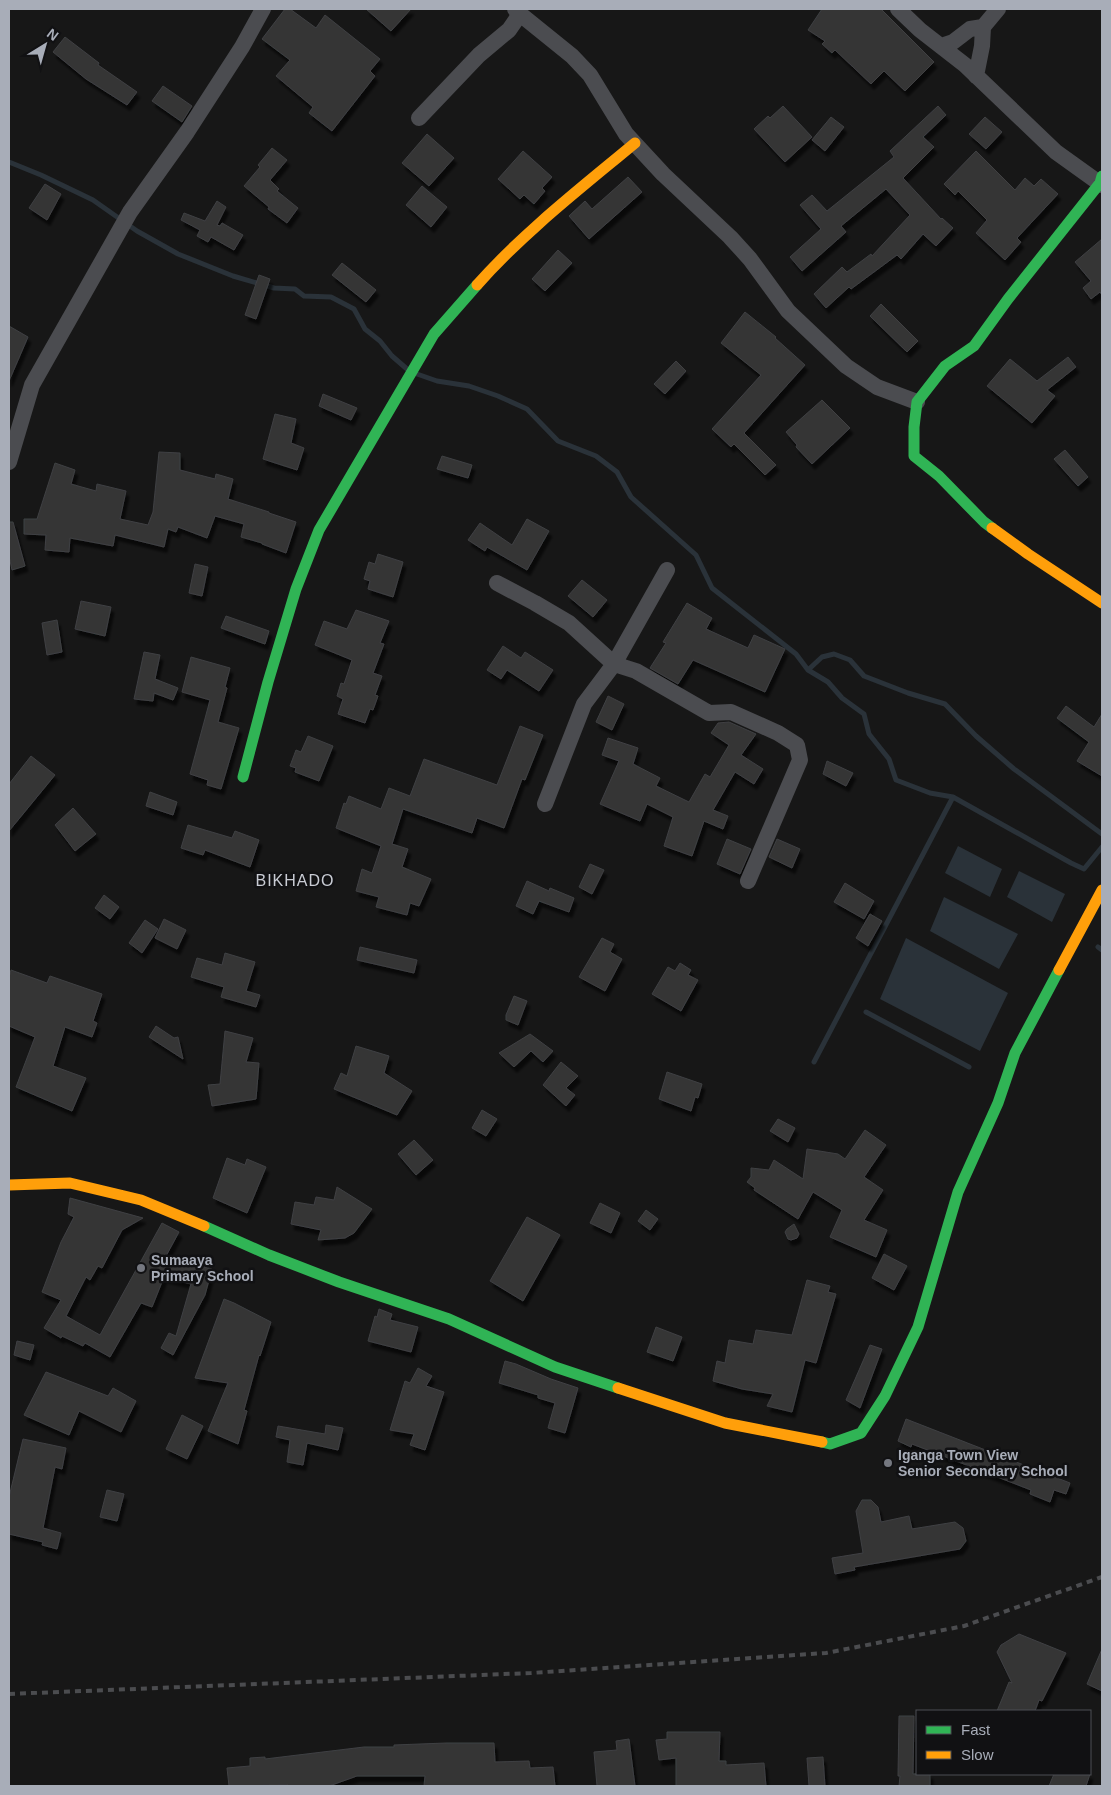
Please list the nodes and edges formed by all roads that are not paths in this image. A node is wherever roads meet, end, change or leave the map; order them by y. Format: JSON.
{"nodes":[{"id":1,"x":264,"y":9,"type":"edge"},
{"id":2,"x":898,"y":9,"type":"edge"},
{"id":3,"x":998,"y":9,"type":"edge"},
{"id":4,"x":518,"y":11,"type":"edge"},
{"id":5,"x":983,"y":27,"type":"junction"},
{"id":6,"x":941,"y":46,"type":"junction"},
{"id":7,"x":976,"y":76,"type":"junction"},
{"id":8,"x":419,"y":118,"type":"dead end"},
{"id":9,"x":635,"y":143,"type":"junction"},
{"id":10,"x":1102,"y":181,"type":"edge"},
{"id":11,"x":917,"y":402,"type":"junction"},
{"id":12,"x":9,"y":462,"type":"edge"},
{"id":13,"x":666,"y":570,"type":"dead end"},
{"id":14,"x":497,"y":583,"type":"dead end"},
{"id":15,"x":1102,"y":603,"type":"edge"},
{"id":16,"x":614,"y":664,"type":"junction"},
{"id":17,"x":243,"y":778,"type":"dead end"},
{"id":18,"x":545,"y":804,"type":"dead end"},
{"id":19,"x":748,"y":881,"type":"dead end"},
{"id":20,"x":1102,"y":890,"type":"edge"},
{"id":21,"x":9,"y":1186,"type":"edge"}],
"edges":[{"from":1,"to":12,"type":"street"},
{"from":2,"to":6,"type":"street"},
{"from":3,"to":5,"type":"street"},
{"from":4,"to":8,"type":"street"},
{"from":4,"to":9,"type":"street"},
{"from":5,"to":6,"type":"street"},
{"from":5,"to":7,"type":"street"},
{"from":6,"to":7,"type":"street"},
{"from":7,"to":10,"type":"street"},
{"from":9,"to":11,"type":"street"},
{"from":9,"to":17,"type":"street"},
{"from":10,"to":11,"type":"street"},
{"from":11,"to":15,"type":"street"},
{"from":13,"to":16,"type":"street"},
{"from":14,"to":16,"type":"street"},
{"from":16,"to":18,"type":"street"},
{"from":16,"to":19,"type":"street"},
{"from":20,"to":21,"type":"street"}]}
